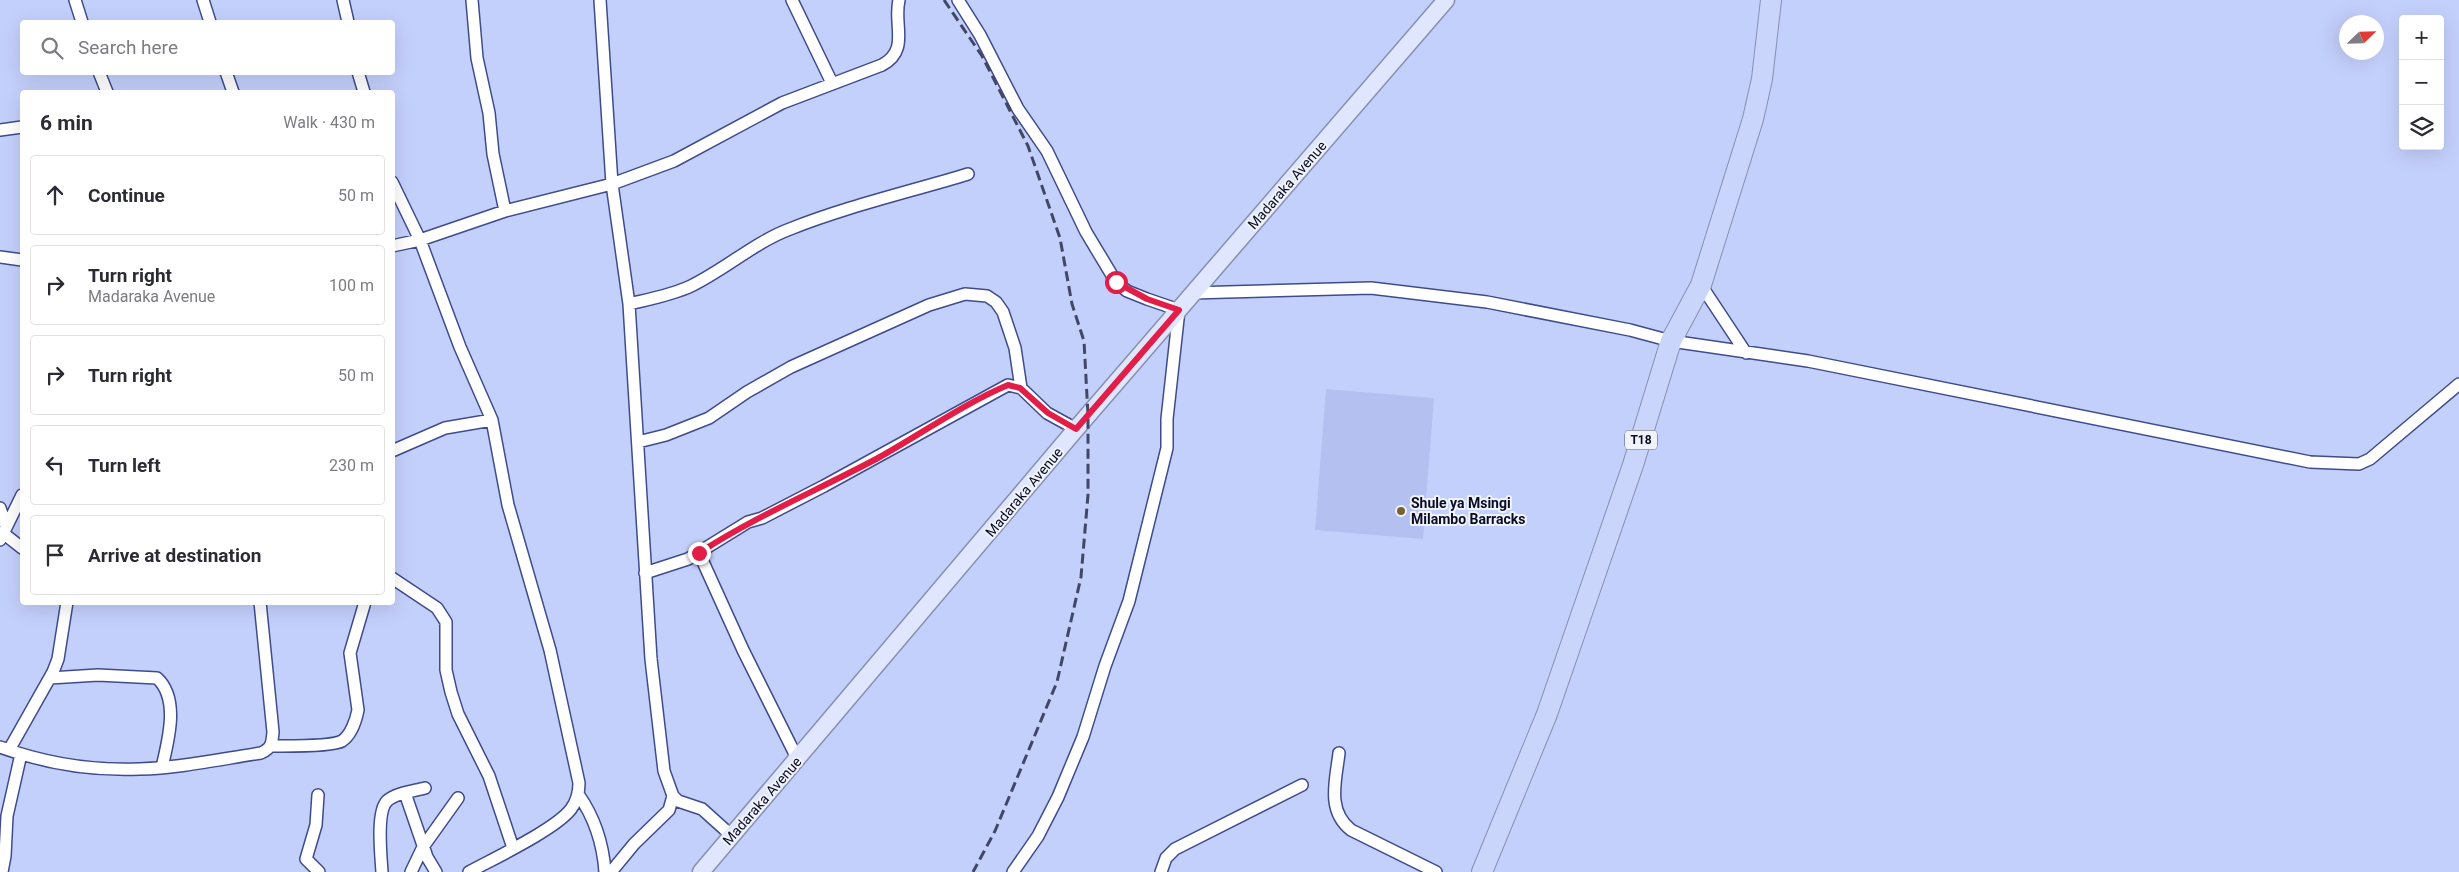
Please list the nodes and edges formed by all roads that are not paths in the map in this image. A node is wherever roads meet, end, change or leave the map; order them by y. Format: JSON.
{"nodes":[{"id":1,"x":75,"y":0,"type":"edge"},
{"id":2,"x":203,"y":0,"type":"edge"},
{"id":3,"x":343,"y":0,"type":"edge"},
{"id":4,"x":472,"y":0,"type":"edge"},
{"id":5,"x":600,"y":0,"type":"edge"},
{"id":6,"x":792,"y":0,"type":"edge"},
{"id":7,"x":899,"y":0,"type":"edge"},
{"id":8,"x":958,"y":0,"type":"edge"},
{"id":9,"x":1446,"y":0,"type":"edge"},
{"id":10,"x":1771,"y":0,"type":"edge"},
{"id":11,"x":81,"y":20,"type":"edge"},
{"id":12,"x":209,"y":20,"type":"edge"},
{"id":13,"x":348,"y":20,"type":"edge"},
{"id":14,"x":100,"y":75,"type":"edge"},
{"id":15,"x":227,"y":75,"type":"edge"},
{"id":16,"x":359,"y":75,"type":"edge"},
{"id":17,"x":832,"y":83,"type":"junction"},
{"id":18,"x":107,"y":90,"type":"edge"},
{"id":19,"x":232,"y":90,"type":"edge"},
{"id":20,"x":363,"y":90,"type":"edge"},
{"id":21,"x":20,"y":127,"type":"edge"},
{"id":22,"x":0,"y":130,"type":"edge"},
{"id":23,"x":968,"y":174,"type":"dead end"},
{"id":24,"x":612,"y":184,"type":"junction"},
{"id":25,"x":395,"y":188,"type":"edge"},
{"id":26,"x":505,"y":211,"type":"junction"},
{"id":27,"x":420,"y":240,"type":"junction"},
{"id":28,"x":395,"y":245,"type":"edge"},
{"id":29,"x":0,"y":257,"type":"edge"},
{"id":30,"x":20,"y":260,"type":"edge"},
{"id":31,"x":1700,"y":285,"type":"junction"},
{"id":32,"x":1192,"y":293,"type":"junction"},
{"id":33,"x":629,"y":304,"type":"junction"},
{"id":34,"x":1179,"y":310,"type":"junction"},
{"id":35,"x":1672,"y":342,"type":"junction"},
{"id":36,"x":1746,"y":354,"type":"junction"},
{"id":37,"x":2459,"y":384,"type":"edge"},
{"id":38,"x":1020,"y":388,"type":"junction"},
{"id":39,"x":492,"y":420,"type":"junction"},
{"id":40,"x":1076,"y":429,"type":"junction"},
{"id":41,"x":638,"y":442,"type":"junction"},
{"id":42,"x":395,"y":450,"type":"edge"},
{"id":43,"x":20,"y":499,"type":"edge"},
{"id":44,"x":0,"y":508,"type":"edge"},
{"id":45,"x":3,"y":533,"type":"edge"},
{"id":46,"x":20,"y":546,"type":"edge"},
{"id":47,"x":699,"y":553,"type":"junction"},
{"id":48,"x":645,"y":573,"type":"junction"},
{"id":49,"x":395,"y":580,"type":"edge"},
{"id":50,"x":67,"y":605,"type":"edge"},
{"id":51,"x":260,"y":605,"type":"edge"},
{"id":52,"x":364,"y":605,"type":"edge"},
{"id":53,"x":50,"y":678,"type":"junction"},
{"id":54,"x":270,"y":746,"type":"junction"},
{"id":55,"x":4,"y":749,"type":"edge"},
{"id":56,"x":1339,"y":753,"type":"dead end"},
{"id":57,"x":22,"y":754,"type":"junction"},
{"id":58,"x":798,"y":760,"type":"junction"},
{"id":59,"x":162,"y":767,"type":"junction"},
{"id":60,"x":1302,"y":785,"type":"dead end"},
{"id":61,"x":425,"y":788,"type":"dead end"},
{"id":62,"x":405,"y":793,"type":"junction"},
{"id":63,"x":578,"y":794,"type":"junction"},
{"id":64,"x":318,"y":795,"type":"dead end"},
{"id":65,"x":673,"y":796,"type":"junction"},
{"id":66,"x":458,"y":798,"type":"dead end"},
{"id":67,"x":732,"y":836,"type":"junction"},
{"id":68,"x":423,"y":848,"type":"junction"},
{"id":69,"x":513,"y":848,"type":"junction"},
{"id":70,"x":306,"y":860,"type":"junction"},
{"id":71,"x":2,"y":872,"type":"edge"},
{"id":72,"x":303,"y":872,"type":"edge"},
{"id":73,"x":319,"y":872,"type":"edge"},
{"id":74,"x":382,"y":872,"type":"edge"},
{"id":75,"x":411,"y":872,"type":"edge"},
{"id":76,"x":436,"y":872,"type":"edge"},
{"id":77,"x":469,"y":872,"type":"edge"},
{"id":78,"x":605,"y":872,"type":"edge"},
{"id":79,"x":611,"y":872,"type":"edge"},
{"id":80,"x":701,"y":872,"type":"edge"},
{"id":81,"x":1013,"y":872,"type":"edge"},
{"id":82,"x":1162,"y":872,"type":"edge"},
{"id":83,"x":1436,"y":872,"type":"edge"},
{"id":84,"x":1482,"y":872,"type":"edge"}],
"edges":[{"from":1,"to":11,"type":"street"},
{"from":2,"to":12,"type":"street"},
{"from":3,"to":13,"type":"street"},
{"from":4,"to":26,"type":"street"},
{"from":5,"to":24,"type":"street"},
{"from":6,"to":17,"type":"street"},
{"from":7,"to":17,"type":"street"},
{"from":8,"to":34,"type":"street"},
{"from":9,"to":32,"type":"main road","name":"Madaraka Avenue"},
{"from":10,"to":31,"type":"highway","number":"T18"},
{"from":14,"to":18,"type":"street"},
{"from":15,"to":19,"type":"street"},
{"from":16,"to":20,"type":"street"},
{"from":17,"to":24,"type":"street"},
{"from":21,"to":22,"type":"street"},
{"from":23,"to":33,"type":"street"},
{"from":24,"to":26,"type":"street"},
{"from":24,"to":33,"type":"street"},
{"from":25,"to":27,"type":"street"},
{"from":26,"to":27,"type":"street"},
{"from":27,"to":28,"type":"street"},
{"from":27,"to":39,"type":"street"},
{"from":29,"to":30,"type":"street"},
{"from":31,"to":35,"type":"highway","number":"T18"},
{"from":31,"to":36,"type":"street"},
{"from":32,"to":34,"type":"main road","name":"Madaraka Avenue"},
{"from":32,"to":35,"type":"street"},
{"from":33,"to":41,"type":"street"},
{"from":34,"to":40,"type":"main road","name":"Madaraka Avenue"},
{"from":34,"to":81,"type":"street"},
{"from":35,"to":36,"type":"street"},
{"from":35,"to":84,"type":"highway","number":"T18"},
{"from":36,"to":37,"type":"street"},
{"from":38,"to":40,"type":"street"},
{"from":38,"to":41,"type":"street"},
{"from":38,"to":47,"type":"street"},
{"from":39,"to":42,"type":"street"},
{"from":39,"to":63,"type":"street"},
{"from":40,"to":58,"type":"main road","name":"Madaraka Avenue"},
{"from":41,"to":48,"type":"street"},
{"from":43,"to":45,"type":"street"},
{"from":44,"to":45,"type":"street"},
{"from":45,"to":46,"type":"street"},
{"from":47,"to":48,"type":"street"},
{"from":47,"to":58,"type":"street"},
{"from":48,"to":65,"type":"street"},
{"from":49,"to":69,"type":"street"},
{"from":50,"to":53,"type":"street"},
{"from":51,"to":54,"type":"street"},
{"from":52,"to":54,"type":"street"},
{"from":53,"to":55,"type":"street"},
{"from":53,"to":59,"type":"street"},
{"from":54,"to":59,"type":"street"},
{"from":55,"to":57,"type":"street"},
{"from":56,"to":83,"type":"street"},
{"from":57,"to":59,"type":"street"},
{"from":57,"to":71,"type":"street"},
{"from":58,"to":67,"type":"main road","name":"Madaraka Avenue"},
{"from":60,"to":82,"type":"street"},
{"from":61,"to":62,"type":"street"},
{"from":62,"to":68,"type":"street"},
{"from":62,"to":74,"type":"street"},
{"from":63,"to":69,"type":"street"},
{"from":63,"to":78,"type":"street"},
{"from":64,"to":70,"type":"street"},
{"from":65,"to":67,"type":"street"},
{"from":65,"to":79,"type":"street"},
{"from":66,"to":68,"type":"street"},
{"from":67,"to":80,"type":"main road","name":"Madaraka Avenue"},
{"from":68,"to":75,"type":"street"},
{"from":68,"to":76,"type":"street"},
{"from":69,"to":77,"type":"street"},
{"from":70,"to":72,"type":"street"},
{"from":70,"to":73,"type":"street"}]}
